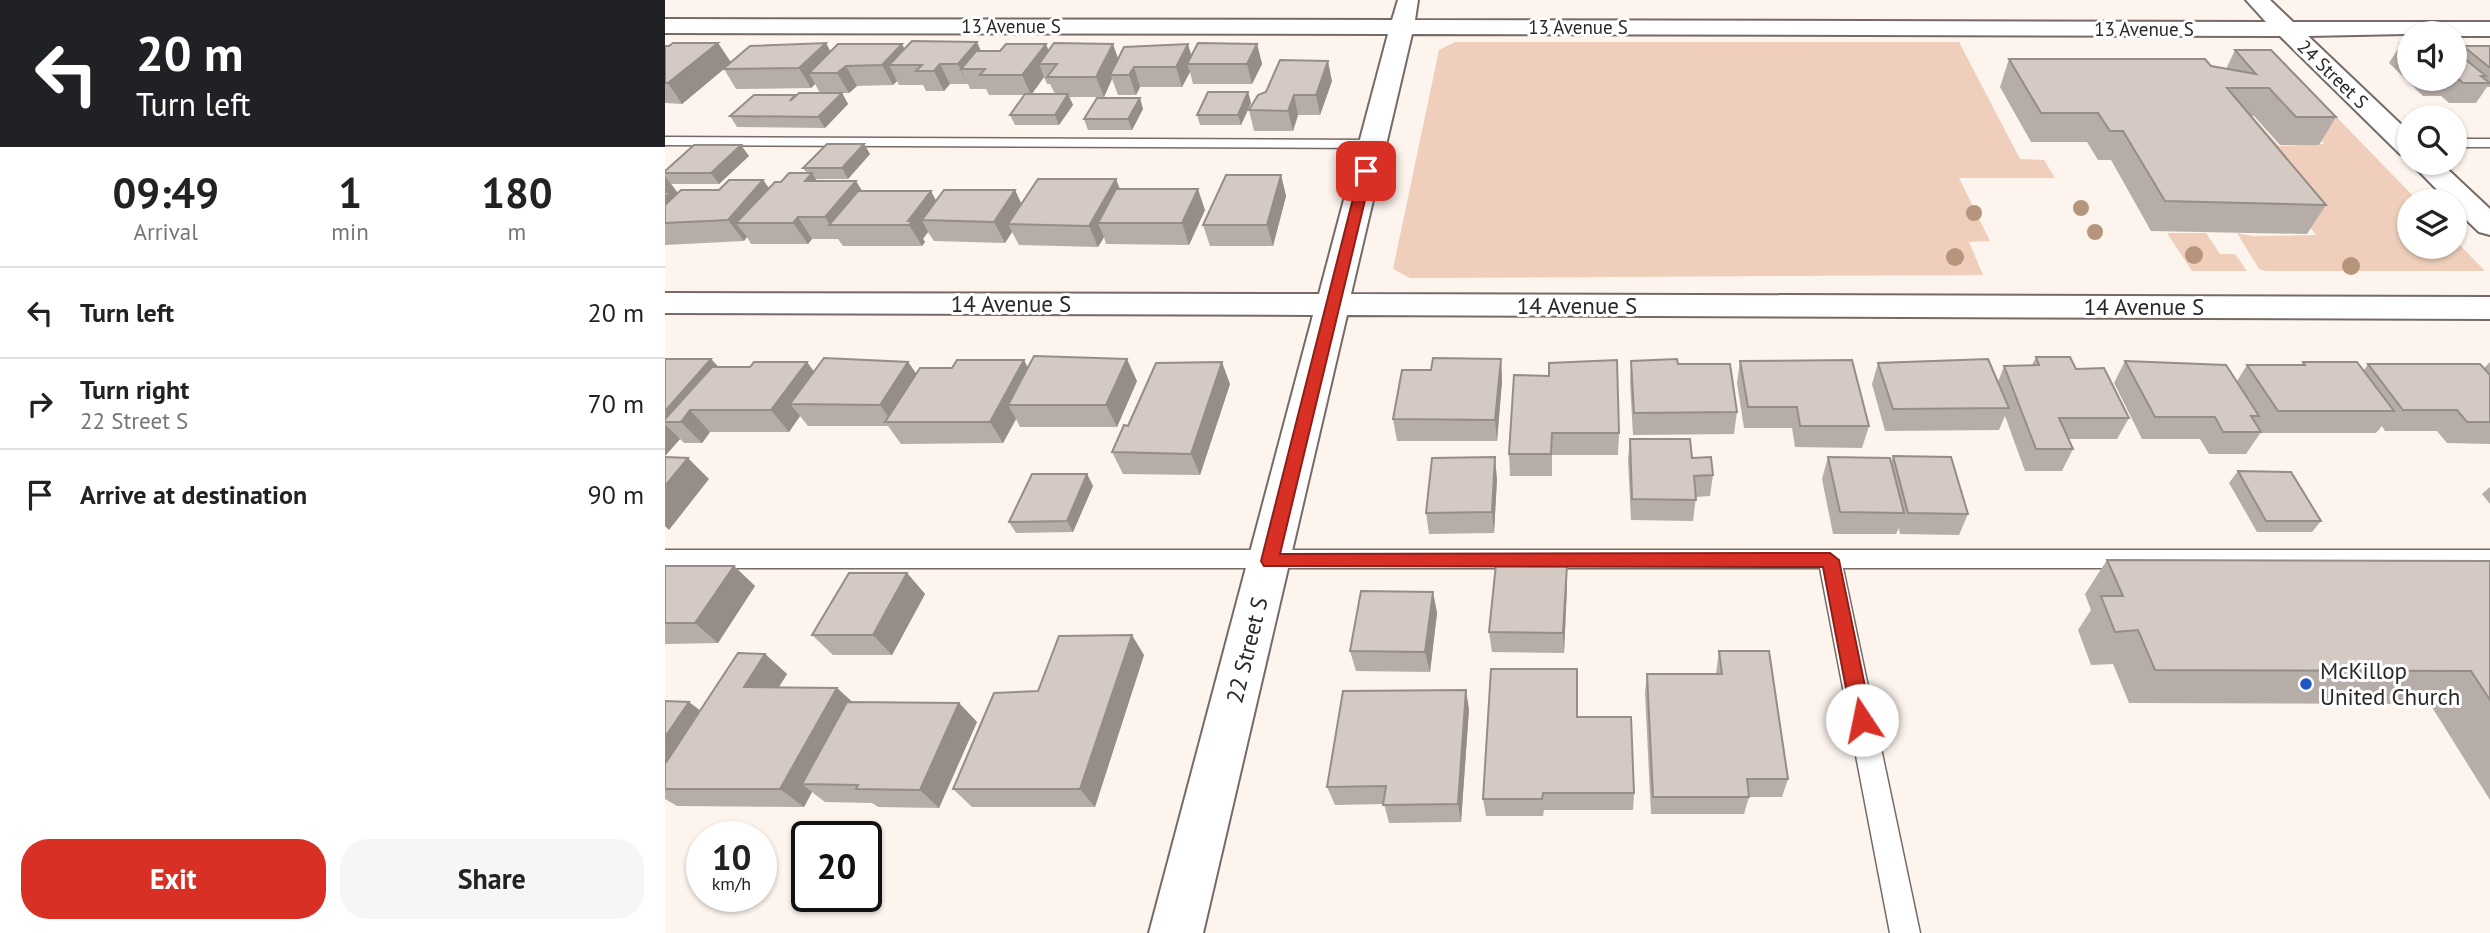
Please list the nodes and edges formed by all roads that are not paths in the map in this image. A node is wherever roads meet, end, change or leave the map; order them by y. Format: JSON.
{"nodes":[{"id":1,"x":2257,"y":0,"type":"edge"},
{"id":2,"x":1405,"y":13,"type":"edge"},
{"id":3,"x":665,"y":26,"type":"edge"},
{"id":4,"x":2287,"y":29,"type":"junction"},
{"id":5,"x":2490,"y":29,"type":"edge"},
{"id":6,"x":2397,"y":135,"type":"edge"},
{"id":7,"x":665,"y":141,"type":"edge"},
{"id":8,"x":2467,"y":143,"type":"edge"},
{"id":9,"x":1373,"y":144,"type":"junction"},
{"id":10,"x":2490,"y":144,"type":"edge"},
{"id":11,"x":2438,"y":175,"type":"edge"},
{"id":12,"x":2490,"y":226,"type":"edge"},
{"id":13,"x":665,"y":303,"type":"edge"},
{"id":14,"x":1334,"y":306,"type":"junction"},
{"id":15,"x":2490,"y":308,"type":"edge"},
{"id":16,"x":665,"y":559,"type":"edge"},
{"id":17,"x":2490,"y":559,"type":"edge"},
{"id":18,"x":1830,"y":560,"type":"junction"},
{"id":19,"x":1270,"y":561,"type":"junction"},
{"id":20,"x":1177,"y":933,"type":"edge"},
{"id":21,"x":1905,"y":933,"type":"edge"}],
"edges":[{"from":1,"to":4,"type":"street","name":"24 Street S"},
{"from":2,"to":3,"type":"street","name":"13 Avenue S"},
{"from":2,"to":4,"type":"street","name":"13 Avenue S"},
{"from":2,"to":9,"type":"street","name":"22 Street S"},
{"from":4,"to":5,"type":"street","name":"13 Avenue S"},
{"from":4,"to":6,"type":"street","name":"24 Street S"},
{"from":7,"to":9,"type":"lane"},
{"from":8,"to":10,"type":"lane"},
{"from":9,"to":14,"type":"street","name":"22 Street S"},
{"from":11,"to":12,"type":"street","name":"24 Street S"},
{"from":13,"to":14,"type":"street","name":"14 Avenue S"},
{"from":14,"to":15,"type":"street","name":"14 Avenue S"},
{"from":14,"to":19,"type":"street","name":"22 Street S"},
{"from":16,"to":19,"type":"lane"},
{"from":17,"to":18,"type":"lane"},
{"from":18,"to":19,"type":"lane"},
{"from":18,"to":21,"type":"lane"},
{"from":19,"to":20,"type":"street","name":"22 Street S"}]}
